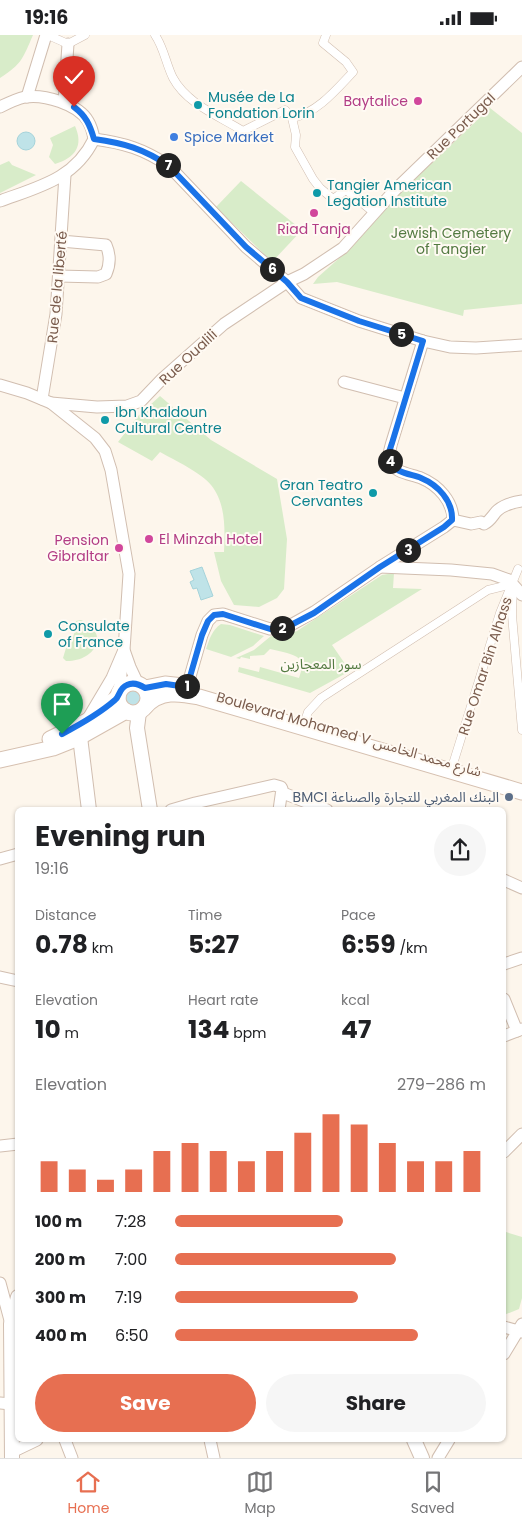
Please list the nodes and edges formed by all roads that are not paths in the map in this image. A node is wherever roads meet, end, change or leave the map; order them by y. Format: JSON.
{"nodes":[{"id":1,"x":47,"y":35,"type":"edge"},
{"id":2,"x":85,"y":35,"type":"edge"},
{"id":3,"x":156,"y":35,"type":"edge"},
{"id":4,"x":325,"y":39,"type":"edge"},
{"id":5,"x":68,"y":44,"type":"junction"},
{"id":6,"x":522,"y":67,"type":"edge"},
{"id":7,"x":27,"y":97,"type":"junction"},
{"id":8,"x":64,"y":103,"type":"junction"},
{"id":9,"x":0,"y":107,"type":"edge"},
{"id":10,"x":292,"y":118,"type":"junction"},
{"id":11,"x":94,"y":139,"type":"junction"},
{"id":12,"x":65,"y":175,"type":"junction"},
{"id":13,"x":0,"y":201,"type":"edge"},
{"id":14,"x":372,"y":211,"type":"dead end"},
{"id":15,"x":61,"y":241,"type":"junction"},
{"id":16,"x":59,"y":276,"type":"junction"},
{"id":17,"x":287,"y":282,"type":"junction"},
{"id":18,"x":423,"y":341,"type":"junction"},
{"id":19,"x":522,"y":345,"type":"edge"},
{"id":20,"x":344,"y":382,"type":"dead end"},
{"id":21,"x":0,"y":385,"type":"edge"},
{"id":22,"x":405,"y":398,"type":"junction"},
{"id":23,"x":47,"y":401,"type":"junction"},
{"id":24,"x":522,"y":501,"type":"edge"},
{"id":25,"x":452,"y":520,"type":"junction"},
{"id":26,"x":380,"y":567,"type":"junction"},
{"id":27,"x":518,"y":569,"type":"dead end"},
{"id":28,"x":513,"y":584,"type":"junction"},
{"id":29,"x":522,"y":595,"type":"edge"},
{"id":30,"x":124,"y":650,"type":"junction"},
{"id":31,"x":142,"y":686,"type":"junction"},
{"id":32,"x":181,"y":686,"type":"junction"},
{"id":33,"x":119,"y":695,"type":"junction"},
{"id":34,"x":137,"y":710,"type":"junction"},
{"id":35,"x":87,"y":721,"type":"junction"},
{"id":36,"x":305,"y":721,"type":"junction"},
{"id":37,"x":522,"y":730,"type":"edge"},
{"id":38,"x":80,"y":737,"type":"junction"},
{"id":39,"x":0,"y":752,"type":"edge"},
{"id":40,"x":0,"y":760,"type":"edge"},
{"id":41,"x":453,"y":764,"type":"junction"},
{"id":42,"x":522,"y":784,"type":"edge"},
{"id":43,"x":522,"y":792,"type":"edge"},
{"id":44,"x":282,"y":795,"type":"junction"},
{"id":45,"x":89,"y":807,"type":"edge"},
{"id":46,"x":150,"y":807,"type":"edge"},
{"id":47,"x":183,"y":807,"type":"edge"},
{"id":48,"x":280,"y":807,"type":"edge"},
{"id":49,"x":318,"y":807,"type":"edge"},
{"id":50,"x":15,"y":855,"type":"edge"},
{"id":51,"x":0,"y":859,"type":"edge"},
{"id":52,"x":506,"y":881,"type":"edge"},
{"id":53,"x":522,"y":888,"type":"edge"},
{"id":54,"x":522,"y":958,"type":"edge"},
{"id":55,"x":506,"y":962,"type":"edge"},
{"id":56,"x":0,"y":977,"type":"edge"},
{"id":57,"x":15,"y":980,"type":"edge"},
{"id":58,"x":506,"y":1003,"type":"edge"},
{"id":59,"x":519,"y":1030,"type":"edge"},
{"id":60,"x":506,"y":1036,"type":"edge"},
{"id":61,"x":522,"y":1134,"type":"edge"},
{"id":62,"x":15,"y":1144,"type":"edge"},
{"id":63,"x":0,"y":1146,"type":"edge"},
{"id":64,"x":506,"y":1150,"type":"edge"},
{"id":65,"x":0,"y":1283,"type":"edge"},
{"id":66,"x":15,"y":1309,"type":"edge"},
{"id":67,"x":11,"y":1324,"type":"junction"},
{"id":68,"x":506,"y":1327,"type":"edge"},
{"id":69,"x":521,"y":1329,"type":"edge"},
{"id":70,"x":506,"y":1351,"type":"edge"},
{"id":71,"x":6,"y":1403,"type":"edge"},
{"id":72,"x":34,"y":1442,"type":"edge"},
{"id":73,"x":65,"y":1442,"type":"edge"},
{"id":74,"x":210,"y":1442,"type":"edge"},
{"id":75,"x":415,"y":1442,"type":"edge"},
{"id":76,"x":448,"y":1442,"type":"edge"},
{"id":77,"x":12,"y":1455,"type":"edge"},
{"id":78,"x":72,"y":1458,"type":"edge"},
{"id":79,"x":214,"y":1458,"type":"edge"},
{"id":80,"x":422,"y":1458,"type":"edge"},
{"id":81,"x":438,"y":1458,"type":"edge"}],
"edges":[{"from":1,"to":5,"type":"street"},
{"from":1,"to":7,"type":"street"},
{"from":2,"to":5,"type":"street"},
{"from":3,"to":10,"type":"street"},
{"from":4,"to":10,"type":"street"},
{"from":5,"to":8,"type":"street"},
{"from":6,"to":17,"type":"street","name":"Rue Portugal"},
{"from":7,"to":8,"type":"street"},
{"from":7,"to":9,"type":"street"},
{"from":8,"to":11,"type":"street"},
{"from":10,"to":14,"type":"street"},
{"from":11,"to":12,"type":"street"},
{"from":11,"to":17,"type":"street"},
{"from":12,"to":13,"type":"street"},
{"from":12,"to":15,"type":"street","name":"Rue de la liberté"},
{"from":15,"to":16,"type":"street","name":"Rue de la liberté"},
{"from":15,"to":16,"type":"street"},
{"from":16,"to":23,"type":"street","name":"Rue de la liberté"},
{"from":17,"to":18,"type":"street"},
{"from":17,"to":23,"type":"street","name":"Rue Oualili"},
{"from":18,"to":19,"type":"street"},
{"from":18,"to":22,"type":"street"},
{"from":20,"to":22,"type":"street"},
{"from":21,"to":23,"type":"street"},
{"from":22,"to":25,"type":"street"},
{"from":23,"to":30,"type":"street"},
{"from":24,"to":25,"type":"street"},
{"from":25,"to":26,"type":"street"},
{"from":26,"to":28,"type":"street"},
{"from":26,"to":32,"type":"street"},
{"from":27,"to":28,"type":"street","name":"Rue Omar Bin Alhass"},
{"from":28,"to":29,"type":"street"},
{"from":28,"to":36,"type":"street"},
{"from":28,"to":37,"type":"street"},
{"from":28,"to":41,"type":"street","name":"Rue Omar Bin Alhass"},
{"from":30,"to":31,"type":"street"},
{"from":30,"to":33,"type":"street"},
{"from":30,"to":35,"type":"street"},
{"from":31,"to":32,"type":"main road","name":"Boulevard Mohamed V شارع محمد الخامس"},
{"from":31,"to":33,"type":"main road"},
{"from":31,"to":34,"type":"main road"},
{"from":32,"to":36,"type":"main road","name":"Boulevard Mohamed V شارع محمد الخامس"},
{"from":33,"to":34,"type":"main road"},
{"from":33,"to":35,"type":"main road"},
{"from":34,"to":38,"type":"main road"},
{"from":34,"to":43,"type":"main road"},
{"from":34,"to":46,"type":"street"},
{"from":35,"to":38,"type":"main road"},
{"from":35,"to":39,"type":"main road"},
{"from":36,"to":41,"type":"main road","name":"Boulevard Mohamed V شارع محمد الخامس"},
{"from":38,"to":40,"type":"main road"},
{"from":38,"to":45,"type":"street"},
{"from":41,"to":42,"type":"main road","name":"Boulevard Mohamed V شارع محمد الخامس"},
{"from":44,"to":47,"type":"street"},
{"from":44,"to":48,"type":"street"},
{"from":44,"to":49,"type":"street"},
{"from":50,"to":51,"type":"street"},
{"from":52,"to":53,"type":"street"},
{"from":54,"to":55,"type":"street"},
{"from":56,"to":57,"type":"street"},
{"from":58,"to":59,"type":"street"},
{"from":59,"to":60,"type":"street"},
{"from":61,"to":64,"type":"street"},
{"from":62,"to":63,"type":"street"},
{"from":65,"to":67,"type":"street"},
{"from":66,"to":67,"type":"street"},
{"from":67,"to":71,"type":"street"},
{"from":68,"to":69,"type":"street"},
{"from":69,"to":70,"type":"street"},
{"from":71,"to":77,"type":"street"},
{"from":72,"to":77,"type":"street"},
{"from":73,"to":78,"type":"street"},
{"from":74,"to":79,"type":"street"},
{"from":75,"to":80,"type":"street"},
{"from":76,"to":81,"type":"street"}]}
